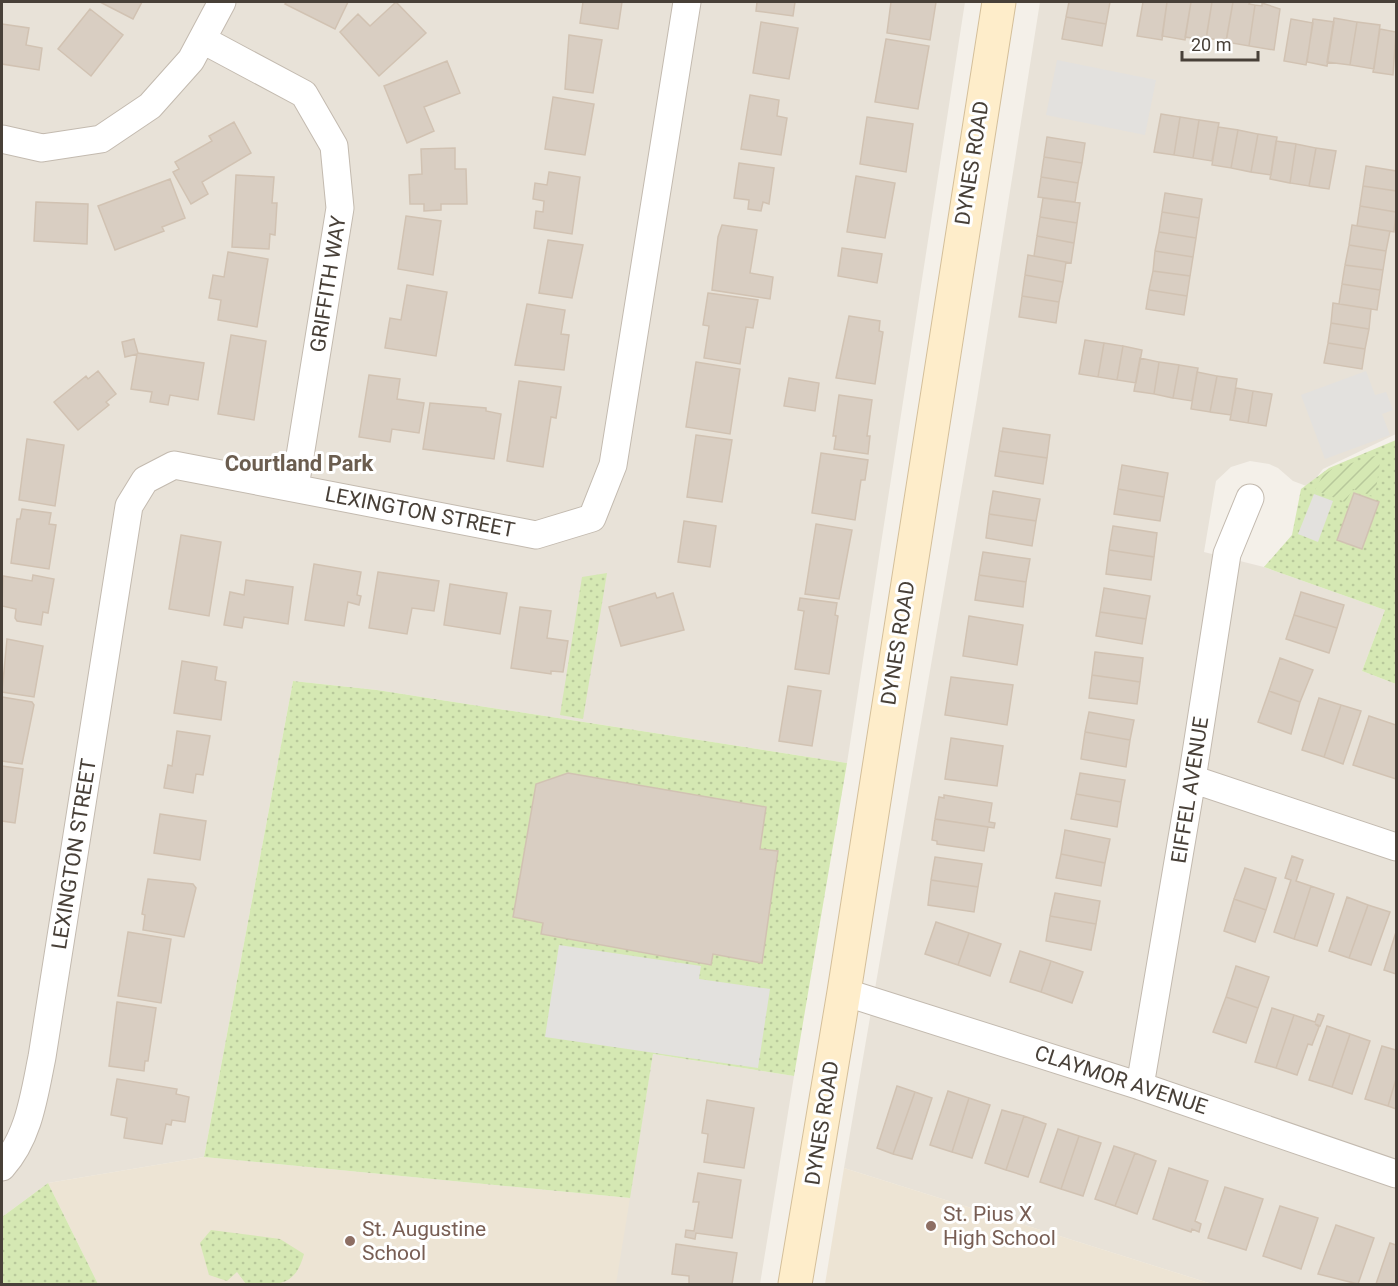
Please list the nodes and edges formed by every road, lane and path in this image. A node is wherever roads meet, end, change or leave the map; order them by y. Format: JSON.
{"nodes":[{"id":1,"x":222,"y":2,"type":"edge"},
{"id":2,"x":687,"y":2,"type":"edge"},
{"id":3,"x":999,"y":2,"type":"edge"},
{"id":4,"x":203,"y":40,"type":"junction"},
{"id":5,"x":2,"y":139,"type":"edge"},
{"id":6,"x":295,"y":487,"type":"junction"},
{"id":7,"x":1250,"y":498,"type":"dead end"},
{"id":8,"x":1192,"y":779,"type":"junction"},
{"id":9,"x":1396,"y":848,"type":"edge"},
{"id":10,"x":844,"y":992,"type":"junction"},
{"id":11,"x":1140,"y":1086,"type":"junction"},
{"id":12,"x":2,"y":1167,"type":"edge"},
{"id":13,"x":1396,"y":1174,"type":"edge"},
{"id":14,"x":795,"y":1284,"type":"edge"}],
"edges":[{"from":1,"to":4,"type":"street"},
{"from":2,"to":6,"type":"street","name":"LEXINGTON STREET"},
{"from":3,"to":10,"type":"street","name":"DYNES ROAD"},
{"from":4,"to":5,"type":"street"},
{"from":4,"to":6,"type":"street","name":"GRIFFITH WAY"},
{"from":6,"to":12,"type":"street","name":"LEXINGTON STREET"},
{"from":7,"to":8,"type":"street","name":"EIFFEL AVENUE"},
{"from":8,"to":9,"type":"street"},
{"from":8,"to":11,"type":"street","name":"EIFFEL AVENUE"},
{"from":10,"to":11,"type":"street","name":"CLAYMOR AVENUE"},
{"from":10,"to":14,"type":"street","name":"DYNES ROAD"},
{"from":11,"to":13,"type":"street","name":"CLAYMOR AVENUE"}]}
